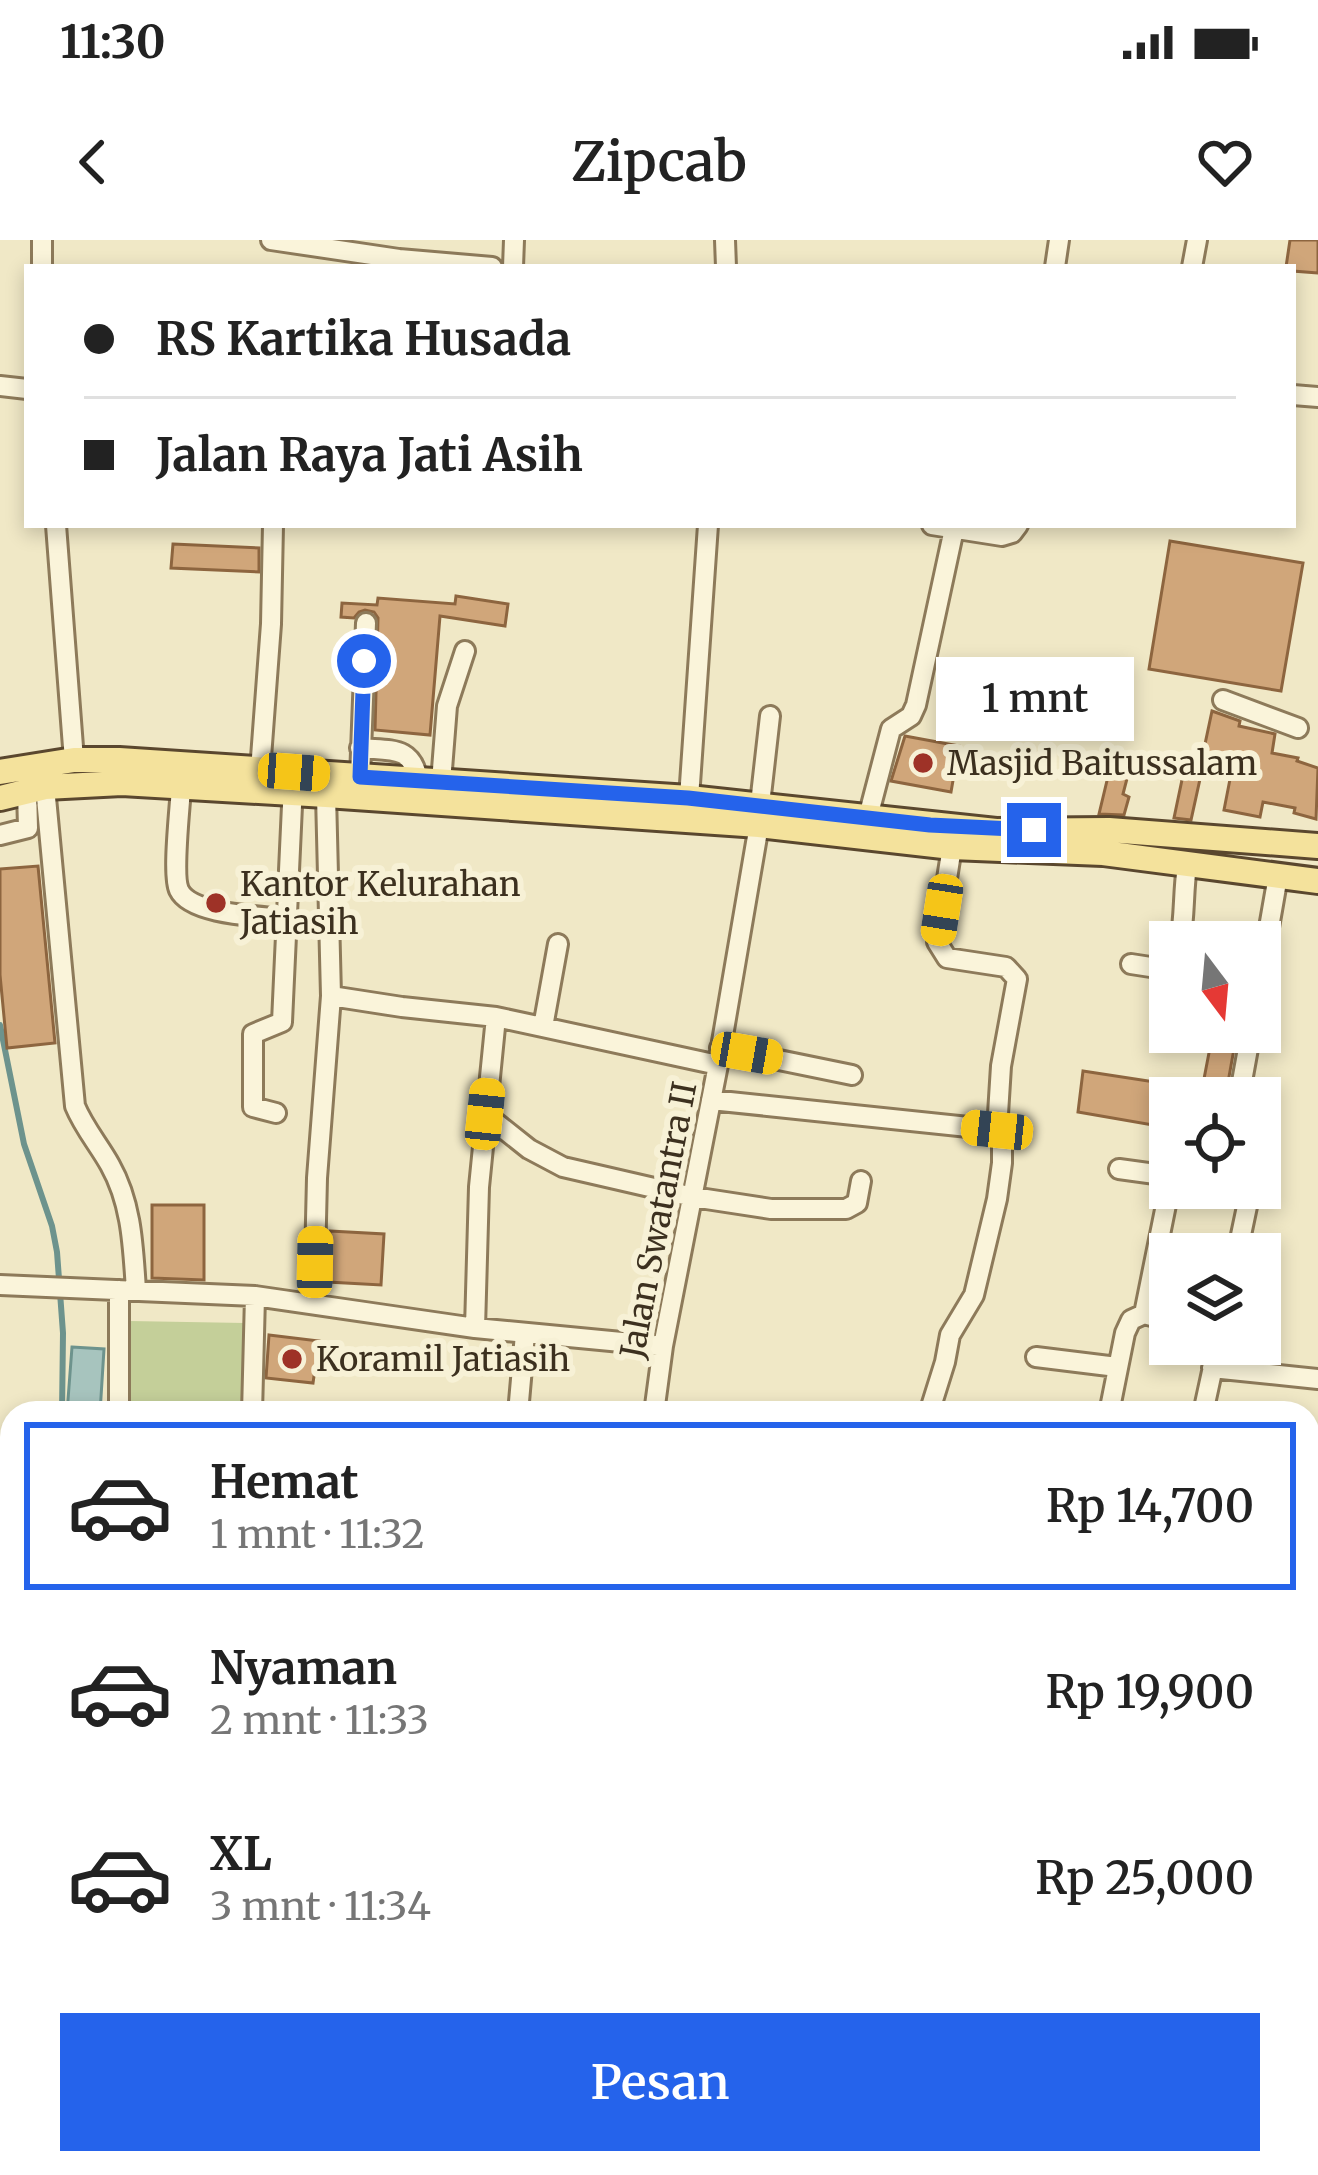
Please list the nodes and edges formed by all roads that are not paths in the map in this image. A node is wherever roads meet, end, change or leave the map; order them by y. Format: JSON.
{"nodes":[{"id":1,"x":271,"y":240,"type":"edge"},
{"id":2,"x":297,"y":245,"type":"junction"},
{"id":3,"x":294,"y":264,"type":"edge"},
{"id":4,"x":457,"y":264,"type":"edge"},
{"id":5,"x":56,"y":528,"type":"edge"},
{"id":6,"x":273,"y":528,"type":"edge"},
{"id":7,"x":708,"y":528,"type":"edge"},
{"id":8,"x":945,"y":528,"type":"edge"},
{"id":9,"x":1016,"y":528,"type":"edge"},
{"id":10,"x":954,"y":530,"type":"junction"},
{"id":11,"x":366,"y":622,"type":"dead end"},
{"id":12,"x":465,"y":650,"type":"dead end"},
{"id":13,"x":1223,"y":700,"type":"dead end"},
{"id":14,"x":770,"y":716,"type":"dead end"},
{"id":15,"x":1298,"y":728,"type":"dead end"},
{"id":16,"x":74,"y":760,"type":"junction"},
{"id":17,"x":360,"y":763,"type":"junction"},
{"id":18,"x":260,"y":771,"type":"junction"},
{"id":19,"x":0,"y":772,"type":"edge"},
{"id":20,"x":425,"y":778,"type":"junction"},
{"id":21,"x":293,"y":782,"type":"junction"},
{"id":22,"x":182,"y":787,"type":"junction"},
{"id":23,"x":36,"y":789,"type":"junction"},
{"id":24,"x":326,"y":795,"type":"junction"},
{"id":25,"x":0,"y":798,"type":"edge"},
{"id":26,"x":688,"y":798,"type":"junction"},
{"id":27,"x":759,"y":815,"type":"junction"},
{"id":28,"x":868,"y":817,"type":"junction"},
{"id":29,"x":0,"y":835,"type":"edge"},
{"id":30,"x":1318,"y":846,"type":"edge"},
{"id":31,"x":952,"y":847,"type":"junction"},
{"id":32,"x":1187,"y":866,"type":"junction"},
{"id":33,"x":1278,"y":876,"type":"junction"},
{"id":34,"x":1318,"y":881,"type":"edge"},
{"id":35,"x":285,"y":920,"type":"junction"},
{"id":36,"x":1184,"y":921,"type":"edge"},
{"id":37,"x":1270,"y":921,"type":"edge"},
{"id":38,"x":558,"y":944,"type":"dead end"},
{"id":39,"x":1131,"y":964,"type":"dead end"},
{"id":40,"x":1149,"y":967,"type":"edge"},
{"id":41,"x":331,"y":996,"type":"junction"},
{"id":42,"x":496,"y":1017,"type":"junction"},
{"id":43,"x":543,"y":1027,"type":"junction"},
{"id":44,"x":719,"y":1057,"type":"junction"},
{"id":45,"x":851,"y":1075,"type":"dead end"},
{"id":46,"x":711,"y":1100,"type":"junction"},
{"id":47,"x":276,"y":1112,"type":"dead end"},
{"id":48,"x":485,"y":1114,"type":"junction"},
{"id":49,"x":997,"y":1130,"type":"junction"},
{"id":50,"x":1119,"y":1169,"type":"dead end"},
{"id":51,"x":1149,"y":1176,"type":"edge"},
{"id":52,"x":861,"y":1181,"type":"dead end"},
{"id":53,"x":693,"y":1197,"type":"junction"},
{"id":54,"x":1165,"y":1209,"type":"edge"},
{"id":55,"x":0,"y":1285,"type":"edge"},
{"id":56,"x":128,"y":1290,"type":"junction"},
{"id":57,"x":256,"y":1296,"type":"junction"},
{"id":58,"x":314,"y":1304,"type":"junction"},
{"id":59,"x":1144,"y":1314,"type":"junction"},
{"id":60,"x":1149,"y":1315,"type":"edge"},
{"id":61,"x":475,"y":1328,"type":"junction"},
{"id":62,"x":525,"y":1334,"type":"junction"},
{"id":63,"x":663,"y":1346,"type":"junction"},
{"id":64,"x":1036,"y":1357,"type":"dead end"},
{"id":65,"x":1213,"y":1365,"type":"edge"},
{"id":66,"x":1118,"y":1367,"type":"junction"},
{"id":67,"x":1212,"y":1368,"type":"junction"},
{"id":68,"x":1318,"y":1379,"type":"edge"},
{"id":69,"x":120,"y":1401,"type":"edge"},
{"id":70,"x":253,"y":1401,"type":"edge"},
{"id":71,"x":519,"y":1401,"type":"edge"},
{"id":72,"x":656,"y":1401,"type":"edge"},
{"id":73,"x":932,"y":1401,"type":"edge"},
{"id":74,"x":1111,"y":1401,"type":"edge"},
{"id":75,"x":1205,"y":1401,"type":"edge"}],
"edges":[{"from":1,"to":2,"type":"street"},
{"from":2,"to":3,"type":"street"},
{"from":2,"to":4,"type":"street"},
{"from":5,"to":16,"type":"street"},
{"from":6,"to":18,"type":"street"},
{"from":7,"to":26,"type":"street"},
{"from":8,"to":10,"type":"street"},
{"from":9,"to":10,"type":"street"},
{"from":10,"to":28,"type":"street"},
{"from":11,"to":17,"type":"street"},
{"from":12,"to":20,"type":"street"},
{"from":13,"to":15,"type":"street"},
{"from":14,"to":27,"type":"street","name":"Jalan Swatantra II"},
{"from":16,"to":18,"type":"main road"},
{"from":16,"to":19,"type":"main road"},
{"from":17,"to":20,"type":"main road"},
{"from":17,"to":21,"type":"main road"},
{"from":18,"to":21,"type":"main road"},
{"from":20,"to":26,"type":"main road"},
{"from":21,"to":22,"type":"main road"},
{"from":21,"to":24,"type":"main road"},
{"from":21,"to":35,"type":"street"},
{"from":22,"to":23,"type":"main road"},
{"from":22,"to":35,"type":"street"},
{"from":23,"to":25,"type":"main road"},
{"from":23,"to":29,"type":"street"},
{"from":23,"to":56,"type":"street"},
{"from":24,"to":27,"type":"main road"},
{"from":24,"to":41,"type":"street"},
{"from":26,"to":27,"type":"main road"},
{"from":27,"to":28,"type":"main road"},
{"from":27,"to":31,"type":"main road"},
{"from":27,"to":44,"type":"street","name":"Jalan Swatantra II"},
{"from":28,"to":30,"type":"main road"},
{"from":31,"to":32,"type":"main road"},
{"from":31,"to":49,"type":"street"},
{"from":32,"to":33,"type":"main road"},
{"from":32,"to":36,"type":"street"},
{"from":33,"to":34,"type":"main road"},
{"from":33,"to":37,"type":"street"},
{"from":35,"to":47,"type":"street"},
{"from":38,"to":43,"type":"street"},
{"from":39,"to":40,"type":"street"},
{"from":41,"to":42,"type":"street"},
{"from":41,"to":58,"type":"street"},
{"from":42,"to":43,"type":"street"},
{"from":42,"to":48,"type":"street"},
{"from":43,"to":44,"type":"street"},
{"from":44,"to":45,"type":"street"},
{"from":44,"to":46,"type":"street","name":"Jalan Swatantra II"},
{"from":46,"to":49,"type":"street"},
{"from":46,"to":53,"type":"street","name":"Jalan Swatantra II"},
{"from":48,"to":53,"type":"street"},
{"from":48,"to":61,"type":"street"},
{"from":49,"to":73,"type":"street"},
{"from":50,"to":51,"type":"street"},
{"from":52,"to":53,"type":"street"},
{"from":53,"to":63,"type":"street","name":"Jalan Swatantra II"},
{"from":54,"to":59,"type":"street"},
{"from":55,"to":56,"type":"street"},
{"from":56,"to":57,"type":"street"},
{"from":56,"to":69,"type":"street"},
{"from":57,"to":58,"type":"street"},
{"from":57,"to":70,"type":"street"},
{"from":58,"to":61,"type":"street"},
{"from":59,"to":60,"type":"street"},
{"from":59,"to":66,"type":"street"},
{"from":61,"to":62,"type":"street"},
{"from":62,"to":63,"type":"street"},
{"from":62,"to":71,"type":"street"},
{"from":63,"to":72,"type":"street","name":"Jalan Swatantra II"},
{"from":64,"to":66,"type":"street"},
{"from":65,"to":67,"type":"street"},
{"from":66,"to":74,"type":"street"},
{"from":67,"to":68,"type":"street"},
{"from":67,"to":75,"type":"street"}]}
